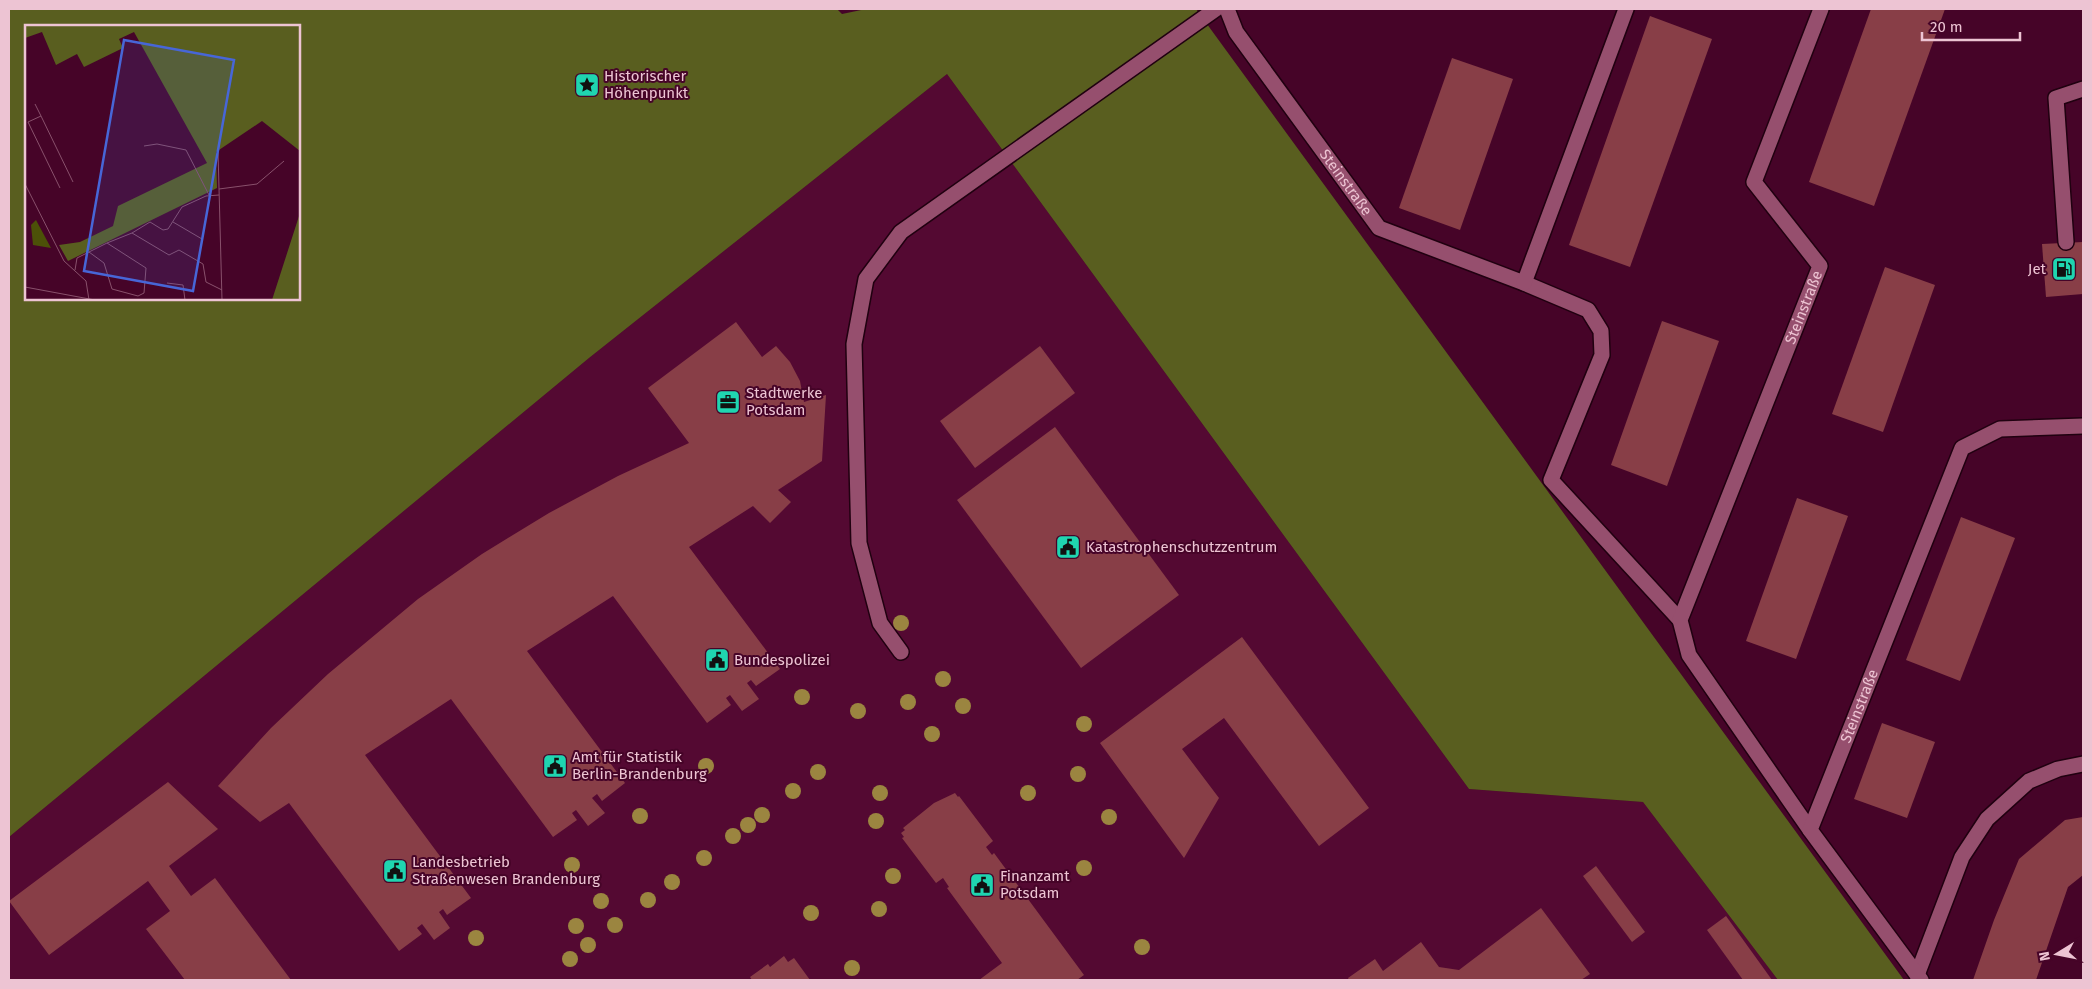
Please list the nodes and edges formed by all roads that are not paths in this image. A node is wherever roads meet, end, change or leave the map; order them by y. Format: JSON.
{"nodes":[{"id":1,"x":1216,"y":9,"type":"edge"},
{"id":2,"x":1227,"y":9,"type":"edge"},
{"id":3,"x":1626,"y":9,"type":"edge"},
{"id":4,"x":1821,"y":9,"type":"edge"},
{"id":5,"x":2083,"y":89,"type":"edge"},
{"id":6,"x":2066,"y":242,"type":"dead end"},
{"id":7,"x":1524,"y":283,"type":"junction"},
{"id":8,"x":2083,"y":426,"type":"edge"},
{"id":9,"x":1680,"y":620,"type":"junction"},
{"id":10,"x":901,"y":652,"type":"dead end"},
{"id":11,"x":2083,"y":764,"type":"edge"},
{"id":12,"x":1810,"y":830,"type":"junction"},
{"id":13,"x":1919,"y":978,"type":"edge"}],
"edges":[{"from":1,"to":10,"type":"lane"},
{"from":2,"to":7,"type":"lane","name":"Steinstraße"},
{"from":3,"to":7,"type":"lane"},
{"from":4,"to":9,"type":"lane","name":"Steinstraße"},
{"from":5,"to":6,"type":"lane"},
{"from":7,"to":9,"type":"lane","name":"Steinstraße"},
{"from":8,"to":12,"type":"lane","name":"Steinstraße"},
{"from":9,"to":12,"type":"lane","name":"Steinstraße"},
{"from":11,"to":13,"type":"lane","name":"Steinstraße"},
{"from":12,"to":13,"type":"lane","name":"Steinstraße"}]}
